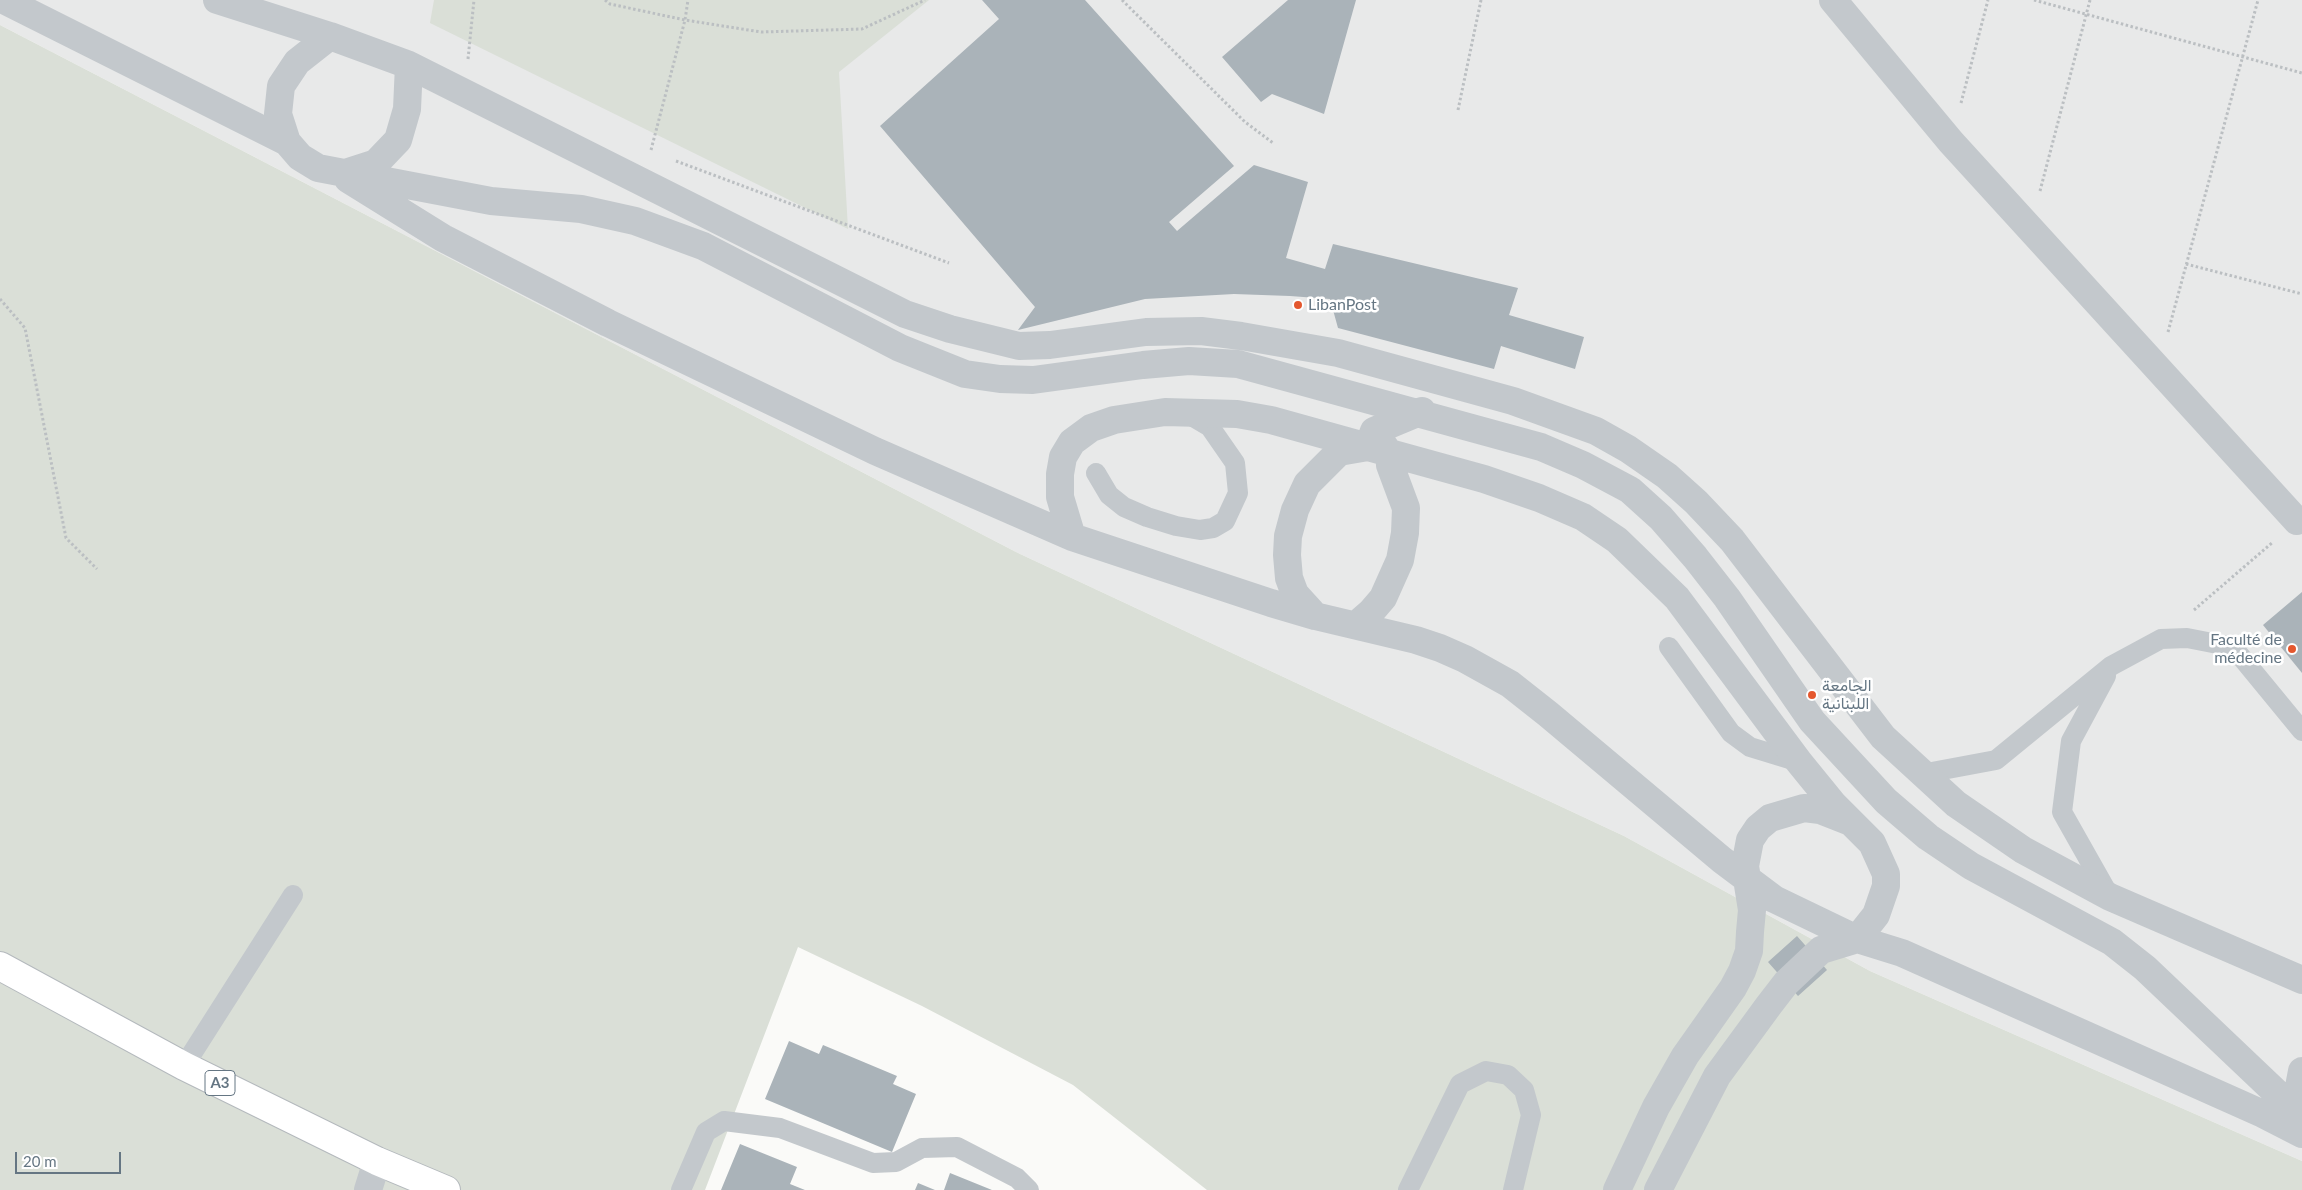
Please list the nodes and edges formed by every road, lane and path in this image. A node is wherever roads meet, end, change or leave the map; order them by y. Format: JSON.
{"nodes":[{"id":1,"x":4,"y":0,"type":"edge"},
{"id":2,"x":217,"y":0,"type":"edge"},
{"id":3,"x":474,"y":0,"type":"edge"},
{"id":4,"x":605,"y":0,"type":"edge"},
{"id":5,"x":688,"y":0,"type":"edge"},
{"id":6,"x":925,"y":0,"type":"edge"},
{"id":7,"x":1122,"y":0,"type":"edge"},
{"id":8,"x":1481,"y":0,"type":"edge"},
{"id":9,"x":1833,"y":0,"type":"edge"},
{"id":10,"x":1988,"y":0,"type":"edge"},
{"id":11,"x":2034,"y":0,"type":"edge"},
{"id":12,"x":2090,"y":0,"type":"edge"},
{"id":13,"x":2258,"y":0,"type":"edge"},
{"id":14,"x":2086,"y":14,"type":"junction"},
{"id":15,"x":685,"y":20,"type":"junction"},
{"id":16,"x":330,"y":36,"type":"junction"},
{"id":17,"x":2243,"y":57,"type":"junction"},
{"id":18,"x":409,"y":65,"type":"junction"},
{"id":19,"x":467,"y":68,"type":"dead end"},
{"id":20,"x":2302,"y":73,"type":"edge"},
{"id":21,"x":1458,"y":110,"type":"dead end"},
{"id":22,"x":287,"y":142,"type":"junction"},
{"id":23,"x":1273,"y":142,"type":"dead end"},
{"id":24,"x":1951,"y":142,"type":"junction"},
{"id":25,"x":651,"y":151,"type":"dead end"},
{"id":26,"x":342,"y":173,"type":"junction"},
{"id":27,"x":2030,"y":228,"type":"junction"},
{"id":28,"x":2186,"y":264,"type":"junction"},
{"id":29,"x":2302,"y":294,"type":"edge"},
{"id":30,"x":0,"y":299,"type":"edge"},
{"id":31,"x":1321,"y":350,"type":"junction"},
{"id":32,"x":2158,"y":368,"type":"junction"},
{"id":33,"x":1469,"y":389,"type":"junction"},
{"id":34,"x":1356,"y":396,"type":"junction"},
{"id":35,"x":1184,"y":412,"type":"junction"},
{"id":36,"x":1418,"y":413,"type":"junction"},
{"id":37,"x":1377,"y":444,"type":"junction"},
{"id":38,"x":1096,"y":473,"type":"dead end"},
{"id":39,"x":2297,"y":521,"type":"joint"},
{"id":40,"x":1072,"y":537,"type":"junction"},
{"id":41,"x":97,"y":569,"type":"dead end"},
{"id":42,"x":1315,"y":616,"type":"junction"},
{"id":43,"x":1356,"y":625,"type":"junction"},
{"id":44,"x":2161,"y":639,"type":"junction"},
{"id":45,"x":1669,"y":647,"type":"dead end"},
{"id":46,"x":2111,"y":666,"type":"junction"},
{"id":47,"x":2302,"y":731,"type":"edge"},
{"id":48,"x":1799,"y":762,"type":"junction"},
{"id":49,"x":1921,"y":774,"type":"junction"},
{"id":50,"x":1851,"y":823,"type":"junction"},
{"id":51,"x":1746,"y":879,"type":"junction"},
{"id":52,"x":293,"y":895,"type":"dead end"},
{"id":53,"x":2110,"y":897,"type":"junction"},
{"id":54,"x":1857,"y":940,"type":"junction"},
{"id":55,"x":0,"y":966,"type":"edge"},
{"id":56,"x":2302,"y":980,"type":"edge"},
{"id":57,"x":184,"y":1066,"type":"junction"},
{"id":58,"x":2302,"y":1071,"type":"edge"},
{"id":59,"x":2302,"y":1117,"type":"edge"},
{"id":60,"x":2302,"y":1134,"type":"edge"},
{"id":61,"x":377,"y":1161,"type":"junction"},
{"id":62,"x":368,"y":1190,"type":"edge"},
{"id":63,"x":446,"y":1190,"type":"edge"},
{"id":64,"x":681,"y":1190,"type":"edge"},
{"id":65,"x":1029,"y":1190,"type":"edge"},
{"id":66,"x":1408,"y":1190,"type":"edge"},
{"id":67,"x":1513,"y":1190,"type":"edge"},
{"id":68,"x":1616,"y":1190,"type":"edge"},
{"id":69,"x":1658,"y":1190,"type":"edge"}],
"edges":[{"from":1,"to":22,"type":"street"},
{"from":2,"to":16,"type":"street"},
{"from":3,"to":19,"type":"path"},
{"from":4,"to":15,"type":"path"},
{"from":5,"to":15,"type":"path"},
{"from":6,"to":15,"type":"path"},
{"from":7,"to":23,"type":"path"},
{"from":8,"to":21,"type":"path"},
{"from":9,"to":24,"type":"street"},
{"from":10,"to":24,"type":"path"},
{"from":11,"to":14,"type":"path"},
{"from":12,"to":14,"type":"path"},
{"from":13,"to":17,"type":"path"},
{"from":14,"to":17,"type":"path"},
{"from":14,"to":27,"type":"path"},
{"from":15,"to":25,"type":"path"},
{"from":16,"to":18,"type":"street"},
{"from":16,"to":22,"type":"street"},
{"from":17,"to":20,"type":"path"},
{"from":17,"to":28,"type":"path"},
{"from":18,"to":26,"type":"street"},
{"from":18,"to":31,"type":"street"},
{"from":22,"to":26,"type":"street"},
{"from":24,"to":27,"type":"street"},
{"from":26,"to":34,"type":"street"},
{"from":26,"to":40,"type":"street"},
{"from":27,"to":32,"type":"street"},
{"from":28,"to":29,"type":"path"},
{"from":28,"to":32,"type":"path"},
{"from":30,"to":41,"type":"path"},
{"from":31,"to":33,"type":"street"},
{"from":31,"to":34,"type":"street"},
{"from":32,"to":39,"type":"street"},
{"from":33,"to":36,"type":"street"},
{"from":33,"to":49,"type":"street"},
{"from":34,"to":36,"type":"street"},
{"from":34,"to":37,"type":"street"},
{"from":35,"to":37,"type":"street"},
{"from":35,"to":38,"type":"lane"},
{"from":35,"to":40,"type":"street"},
{"from":36,"to":37,"type":"street"},
{"from":36,"to":59,"type":"street"},
{"from":37,"to":42,"type":"street"},
{"from":37,"to":43,"type":"street"},
{"from":37,"to":48,"type":"street"},
{"from":39,"to":44,"type":"path"},
{"from":40,"to":42,"type":"street"},
{"from":42,"to":43,"type":"street"},
{"from":43,"to":51,"type":"street"},
{"from":44,"to":46,"type":"lane"},
{"from":44,"to":47,"type":"lane"},
{"from":45,"to":48,"type":"lane"},
{"from":46,"to":49,"type":"lane"},
{"from":46,"to":53,"type":"lane"},
{"from":48,"to":50,"type":"street"},
{"from":49,"to":53,"type":"street"},
{"from":50,"to":51,"type":"street"},
{"from":50,"to":54,"type":"street"},
{"from":51,"to":54,"type":"street"},
{"from":51,"to":68,"type":"street"},
{"from":52,"to":57,"type":"lane"},
{"from":53,"to":56,"type":"street"},
{"from":54,"to":60,"type":"street"},
{"from":54,"to":69,"type":"street"},
{"from":55,"to":57,"type":"highway","number":"A3"},
{"from":57,"to":61,"type":"highway","number":"A3"},
{"from":58,"to":59,"type":"street"},
{"from":61,"to":62,"type":"street"},
{"from":61,"to":63,"type":"highway","number":"A3"},
{"from":64,"to":65,"type":"lane"},
{"from":66,"to":67,"type":"lane"}]}
